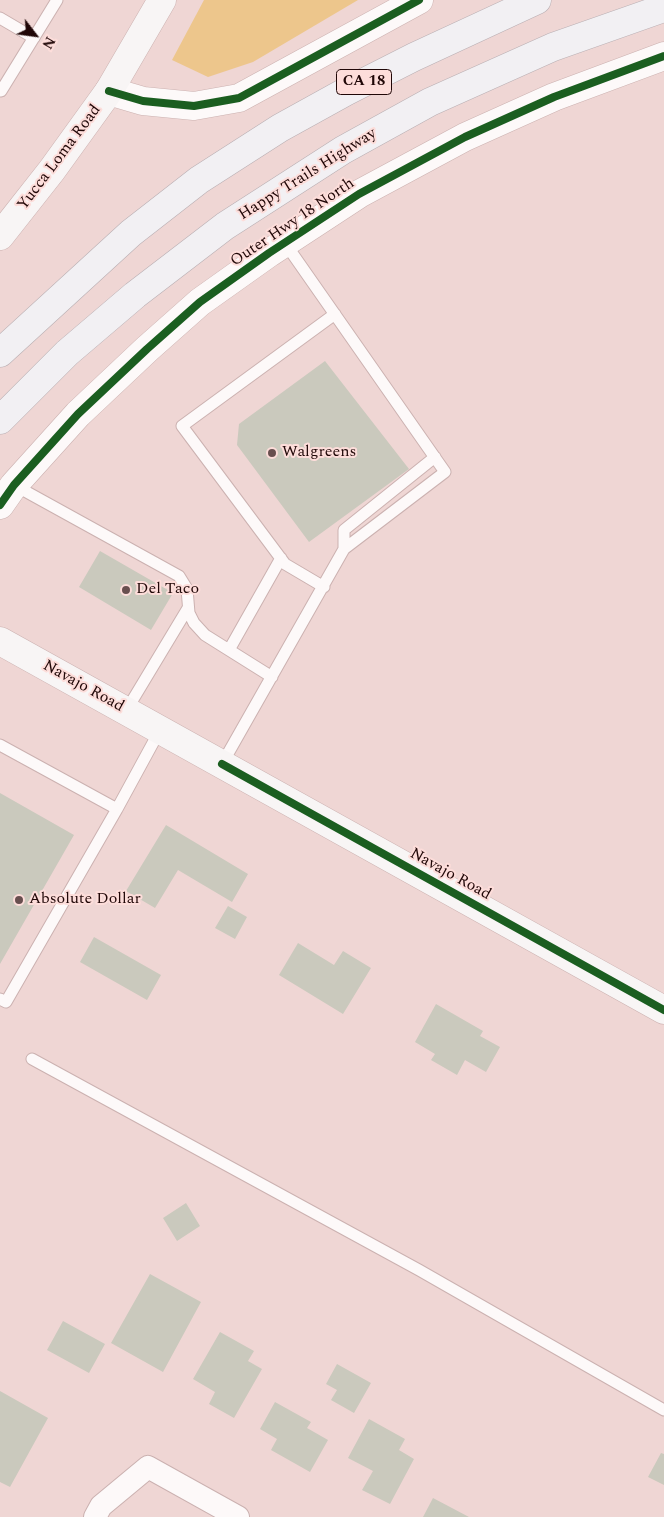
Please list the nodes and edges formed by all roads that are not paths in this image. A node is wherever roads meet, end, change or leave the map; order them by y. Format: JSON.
{"nodes":[{"id":1,"x":57,"y":0,"type":"edge"},
{"id":2,"x":419,"y":0,"type":"edge"},
{"id":3,"x":537,"y":0,"type":"edge"},
{"id":4,"x":159,"y":1,"type":"edge"},
{"id":5,"x":664,"y":8,"type":"edge"},
{"id":6,"x":0,"y":18,"type":"edge"},
{"id":7,"x":34,"y":38,"type":"junction"},
{"id":8,"x":664,"y":56,"type":"edge"},
{"id":9,"x":0,"y":91,"type":"edge"},
{"id":10,"x":109,"y":91,"type":"junction"},
{"id":11,"x":0,"y":236,"type":"edge"},
{"id":12,"x":285,"y":243,"type":"junction"},
{"id":13,"x":335,"y":314,"type":"junction"},
{"id":14,"x":0,"y":353,"type":"edge"},
{"id":15,"x":0,"y":420,"type":"edge"},
{"id":16,"x":435,"y":457,"type":"junction"},
{"id":17,"x":7,"y":495,"type":"edge"},
{"id":18,"x":344,"y":550,"type":"junction"},
{"id":19,"x":281,"y":558,"type":"junction"},
{"id":20,"x":324,"y":586,"type":"junction"},
{"id":21,"x":188,"y":608,"type":"junction"},
{"id":22,"x":0,"y":641,"type":"edge"},
{"id":23,"x":229,"y":650,"type":"junction"},
{"id":24,"x":272,"y":677,"type":"junction"},
{"id":25,"x":126,"y":711,"type":"junction"},
{"id":26,"x":160,"y":730,"type":"junction"},
{"id":27,"x":0,"y":745,"type":"edge"},
{"id":28,"x":222,"y":764,"type":"junction"},
{"id":29,"x":117,"y":809,"type":"junction"},
{"id":30,"x":0,"y":999,"type":"edge"},
{"id":31,"x":664,"y":1010,"type":"edge"},
{"id":32,"x":32,"y":1059,"type":"dead end"},
{"id":33,"x":664,"y":1410,"type":"edge"},
{"id":34,"x":95,"y":1517,"type":"edge"},
{"id":35,"x":238,"y":1517,"type":"edge"}],
"edges":[{"from":1,"to":7,"type":"lane"},
{"from":2,"to":10,"type":"street"},
{"from":3,"to":14,"type":"main road","number":"CA 18"},
{"from":4,"to":10,"type":"main road","name":"Yucca Loma Road"},
{"from":5,"to":15,"type":"main road","name":"Happy Trails Highway"},
{"from":6,"to":7,"type":"lane"},
{"from":7,"to":9,"type":"lane"},
{"from":8,"to":12,"type":"street","name":"Outer Hwy 18 North"},
{"from":10,"to":11,"type":"main road","name":"Yucca Loma Road"},
{"from":12,"to":13,"type":"lane"},
{"from":12,"to":17,"type":"street","name":"Outer Hwy 18 North"},
{"from":13,"to":16,"type":"lane"},
{"from":13,"to":19,"type":"lane"},
{"from":16,"to":18,"type":"lane"},
{"from":16,"to":18,"type":"lane"},
{"from":17,"to":21,"type":"lane"},
{"from":18,"to":20,"type":"lane"},
{"from":19,"to":20,"type":"lane"},
{"from":19,"to":23,"type":"lane"},
{"from":20,"to":24,"type":"lane"},
{"from":21,"to":23,"type":"lane"},
{"from":21,"to":25,"type":"lane"},
{"from":22,"to":25,"type":"main road","name":"Navajo Road"},
{"from":23,"to":24,"type":"lane"},
{"from":24,"to":28,"type":"lane"},
{"from":25,"to":26,"type":"main road","name":"Navajo Road"},
{"from":26,"to":28,"type":"main road","name":"Navajo Road"},
{"from":26,"to":29,"type":"lane"},
{"from":27,"to":29,"type":"lane"},
{"from":28,"to":31,"type":"main road","name":"Navajo Road"},
{"from":29,"to":30,"type":"lane"},
{"from":32,"to":33,"type":"lane"},
{"from":34,"to":35,"type":"street"}]}
